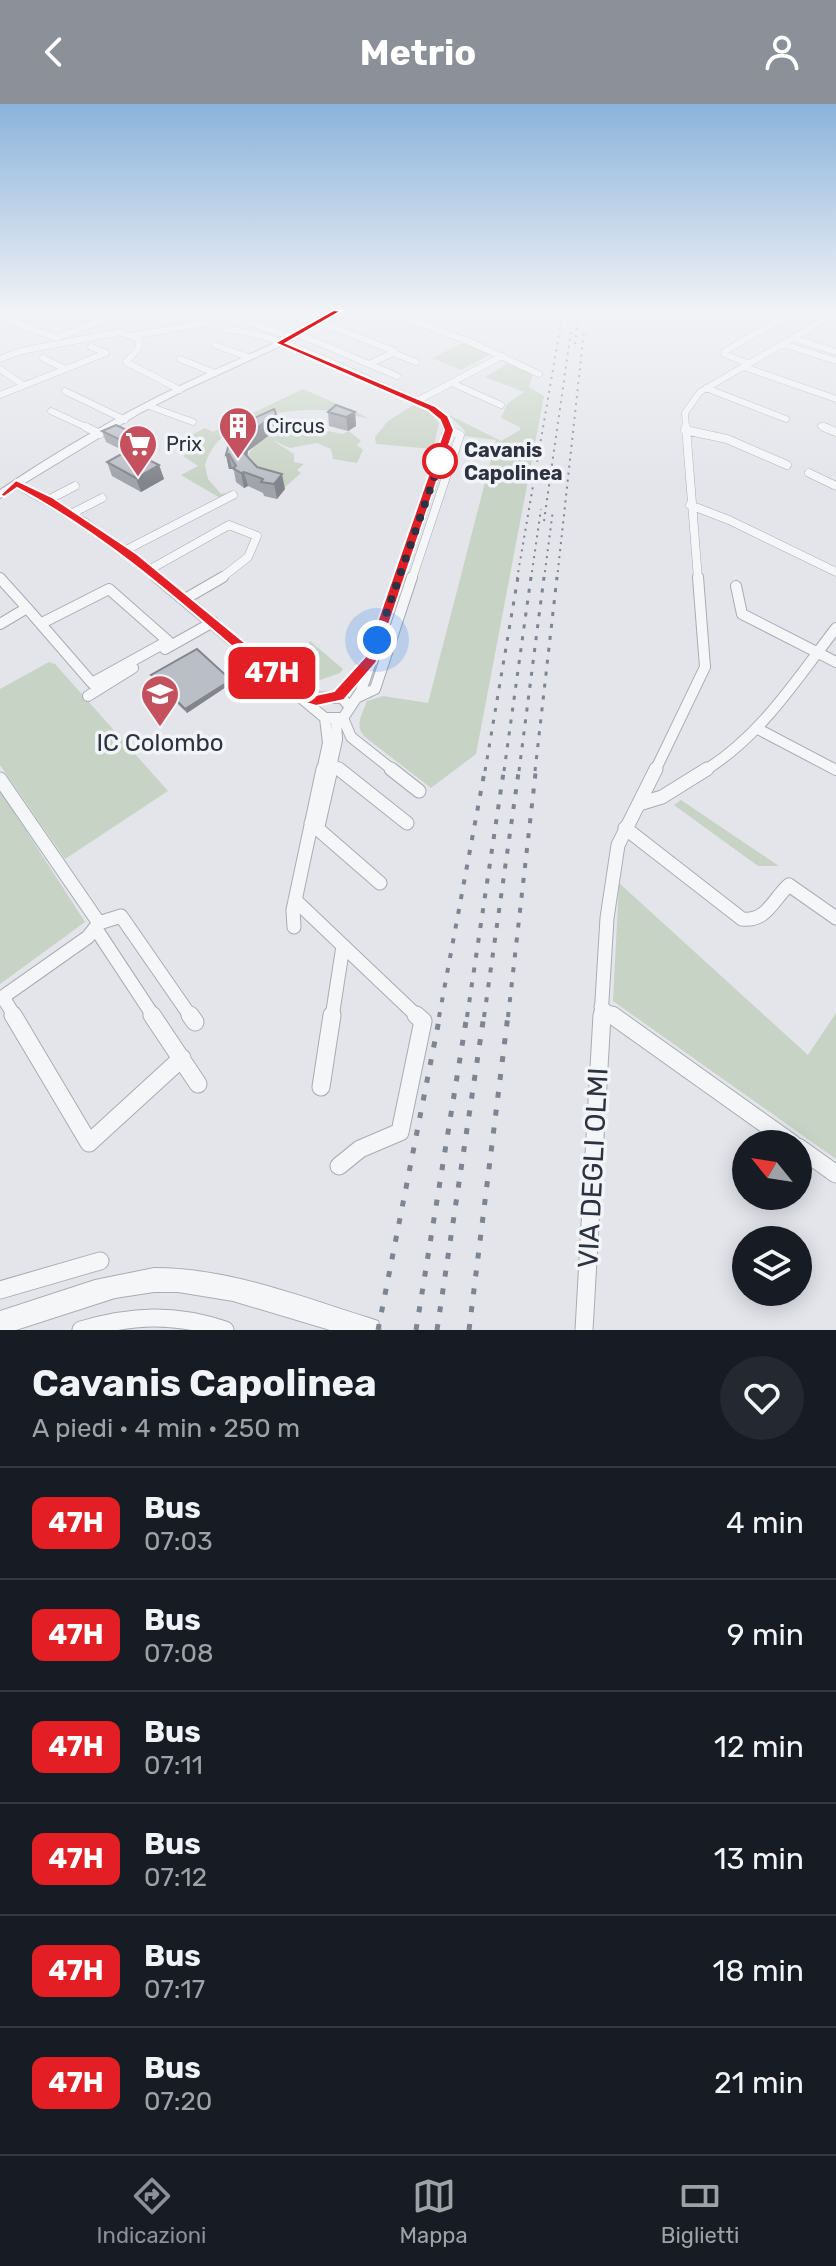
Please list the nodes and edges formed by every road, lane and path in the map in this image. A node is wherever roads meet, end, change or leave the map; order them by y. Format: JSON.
{"nodes":[{"id":1,"x":138,"y":368,"type":"edge"},
{"id":2,"x":203,"y":368,"type":"edge"},
{"id":3,"x":225,"y":368,"type":"edge"},
{"id":4,"x":339,"y":368,"type":"edge"},
{"id":5,"x":379,"y":368,"type":"edge"},
{"id":6,"x":483,"y":368,"type":"edge"},
{"id":7,"x":524,"y":368,"type":"edge"},
{"id":8,"x":742,"y":368,"type":"edge"},
{"id":9,"x":752,"y":368,"type":"edge"},
{"id":10,"x":0,"y":369,"type":"edge"},
{"id":11,"x":65,"y":369,"type":"edge"},
{"id":12,"x":215,"y":373,"type":"junction"},
{"id":13,"x":539,"y":374,"type":"dead end"},
{"id":14,"x":397,"y":376,"type":"dead end"},
{"id":15,"x":454,"y":384,"type":"junction"},
{"id":16,"x":23,"y":385,"type":"junction"},
{"id":17,"x":706,"y":388,"type":"junction"},
{"id":18,"x":180,"y":390,"type":"junction"},
{"id":19,"x":65,"y":391,"type":"dead end"},
{"id":20,"x":0,"y":395,"type":"edge"},
{"id":21,"x":483,"y":397,"type":"dead end"},
{"id":22,"x":836,"y":399,"type":"edge"},
{"id":23,"x":417,"y":401,"type":"junction"},
{"id":24,"x":149,"y":406,"type":"junction"},
{"id":25,"x":51,"y":411,"type":"dead end"},
{"id":26,"x":786,"y":419,"type":"dead end"},
{"id":27,"x":125,"y":420,"type":"junction"},
{"id":28,"x":193,"y":422,"type":"dead end"},
{"id":29,"x":821,"y":426,"type":"dead end"},
{"id":30,"x":685,"y":430,"type":"junction"},
{"id":31,"x":836,"y":432,"type":"edge"},
{"id":32,"x":448,"y":433,"type":"junction"},
{"id":33,"x":100,"y":434,"type":"junction"},
{"id":34,"x":787,"y":465,"type":"dead end"},
{"id":35,"x":809,"y":473,"type":"dead end"},
{"id":36,"x":16,"y":484,"type":"junction"},
{"id":37,"x":75,"y":486,"type":"dead end"},
{"id":38,"x":836,"y":486,"type":"edge"},
{"id":39,"x":0,"y":495,"type":"edge"},
{"id":40,"x":233,"y":495,"type":"dead end"},
{"id":41,"x":102,"y":498,"type":"dead end"},
{"id":42,"x":48,"y":500,"type":"junction"},
{"id":43,"x":690,"y":505,"type":"junction"},
{"id":44,"x":71,"y":514,"type":"junction"},
{"id":45,"x":124,"y":551,"type":"junction"},
{"id":46,"x":149,"y":570,"type":"junction"},
{"id":47,"x":836,"y":572,"type":"edge"},
{"id":48,"x":0,"y":578,"type":"edge"},
{"id":49,"x":736,"y":586,"type":"dead end"},
{"id":50,"x":185,"y":599,"type":"junction"},
{"id":51,"x":27,"y":608,"type":"junction"},
{"id":52,"x":213,"y":622,"type":"junction"},
{"id":53,"x":42,"y":623,"type":"junction"},
{"id":54,"x":0,"y":624,"type":"edge"},
{"id":55,"x":836,"y":628,"type":"edge"},
{"id":56,"x":817,"y":653,"type":"junction"},
{"id":57,"x":371,"y":659,"type":"junction"},
{"id":58,"x":836,"y":662,"type":"edge"},
{"id":59,"x":88,"y":696,"type":"dead end"},
{"id":60,"x":337,"y":710,"type":"junction"},
{"id":61,"x":758,"y":729,"type":"junction"},
{"id":62,"x":329,"y":761,"type":"junction"},
{"id":63,"x":836,"y":770,"type":"edge"},
{"id":64,"x":0,"y":779,"type":"edge"},
{"id":65,"x":419,"y":791,"type":"dead end"},
{"id":66,"x":639,"y":804,"type":"junction"},
{"id":67,"x":407,"y":823,"type":"dead end"},
{"id":68,"x":314,"y":826,"type":"junction"},
{"id":69,"x":625,"y":828,"type":"junction"},
{"id":70,"x":380,"y":883,"type":"dead end"},
{"id":71,"x":836,"y":918,"type":"edge"},
{"id":72,"x":98,"y":926,"type":"junction"},
{"id":73,"x":343,"y":946,"type":"junction"},
{"id":74,"x":2,"y":998,"type":"edge"},
{"id":75,"x":601,"y":1007,"type":"junction"},
{"id":76,"x":195,"y":1022,"type":"dead end"},
{"id":77,"x":183,"y":1060,"type":"junction"},
{"id":78,"x":198,"y":1084,"type":"dead end"},
{"id":79,"x":321,"y":1087,"type":"dead end"},
{"id":80,"x":774,"y":1130,"type":"edge"},
{"id":81,"x":812,"y":1157,"type":"edge"},
{"id":82,"x":339,"y":1166,"type":"dead end"},
{"id":83,"x":836,"y":1174,"type":"edge"},
{"id":84,"x":100,"y":1261,"type":"dead end"},
{"id":85,"x":0,"y":1290,"type":"edge"},
{"id":86,"x":0,"y":1323,"type":"edge"},
{"id":87,"x":81,"y":1330,"type":"edge"},
{"id":88,"x":225,"y":1330,"type":"edge"},
{"id":89,"x":369,"y":1330,"type":"edge"},
{"id":90,"x":584,"y":1330,"type":"edge"}],
"edges":[{"from":1,"to":18,"type":"street"},
{"from":2,"to":12,"type":"street"},
{"from":3,"to":12,"type":"street"},
{"from":4,"to":23,"type":"street"},
{"from":5,"to":14,"type":"street"},
{"from":6,"to":15,"type":"street"},
{"from":7,"to":13,"type":"street"},
{"from":8,"to":17,"type":"street"},
{"from":9,"to":22,"type":"street"},
{"from":10,"to":16,"type":"street"},
{"from":11,"to":16,"type":"street"},
{"from":12,"to":18,"type":"street"},
{"from":15,"to":21,"type":"street"},
{"from":15,"to":23,"type":"street"},
{"from":16,"to":20,"type":"street"},
{"from":17,"to":26,"type":"street"},
{"from":17,"to":30,"type":"street"},
{"from":18,"to":24,"type":"street"},
{"from":19,"to":27,"type":"street"},
{"from":23,"to":32,"type":"street"},
{"from":24,"to":27,"type":"street"},
{"from":24,"to":28,"type":"street"},
{"from":25,"to":33,"type":"street"},
{"from":27,"to":33,"type":"street"},
{"from":29,"to":31,"type":"street"},
{"from":30,"to":34,"type":"street"},
{"from":30,"to":43,"type":"street","name":"VIA DEGLI OLMI"},
{"from":32,"to":57,"type":"street"},
{"from":32,"to":60,"type":"street"},
{"from":33,"to":36,"type":"street"},
{"from":35,"to":38,"type":"street"},
{"from":36,"to":39,"type":"street"},
{"from":36,"to":42,"type":"street"},
{"from":37,"to":42,"type":"street"},
{"from":40,"to":45,"type":"street"},
{"from":41,"to":44,"type":"street"},
{"from":42,"to":44,"type":"street"},
{"from":43,"to":47,"type":"street"},
{"from":43,"to":66,"type":"street","name":"VIA DEGLI OLMI"},
{"from":44,"to":45,"type":"street"},
{"from":45,"to":46,"type":"street"},
{"from":46,"to":50,"type":"street"},
{"from":46,"to":50,"type":"street"},
{"from":48,"to":51,"type":"street"},
{"from":49,"to":56,"type":"street"},
{"from":50,"to":52,"type":"street"},
{"from":51,"to":53,"type":"street"},
{"from":51,"to":54,"type":"street"},
{"from":52,"to":59,"type":"street"},
{"from":52,"to":60,"type":"street"},
{"from":53,"to":53,"type":"street"},
{"from":55,"to":56,"type":"street"},
{"from":56,"to":58,"type":"street"},
{"from":56,"to":61,"type":"street"},
{"from":57,"to":60,"type":"street"},
{"from":57,"to":60,"type":"street"},
{"from":60,"to":62,"type":"street"},
{"from":60,"to":65,"type":"street"},
{"from":61,"to":63,"type":"street"},
{"from":61,"to":66,"type":"street"},
{"from":62,"to":67,"type":"street"},
{"from":62,"to":68,"type":"street"},
{"from":64,"to":72,"type":"street"},
{"from":66,"to":69,"type":"street","name":"VIA DEGLI OLMI"},
{"from":68,"to":70,"type":"street"},
{"from":68,"to":73,"type":"street"},
{"from":69,"to":71,"type":"street"},
{"from":69,"to":75,"type":"street","name":"VIA DEGLI OLMI"},
{"from":72,"to":74,"type":"street"},
{"from":72,"to":76,"type":"street"},
{"from":72,"to":77,"type":"street"},
{"from":73,"to":79,"type":"street"},
{"from":73,"to":82,"type":"street"},
{"from":74,"to":77,"type":"street"},
{"from":75,"to":80,"type":"street"},
{"from":75,"to":90,"type":"street","name":"VIA DEGLI OLMI"},
{"from":77,"to":78,"type":"street"},
{"from":81,"to":83,"type":"street"},
{"from":84,"to":85,"type":"street"},
{"from":86,"to":89,"type":"street"},
{"from":87,"to":88,"type":"street"}]}
